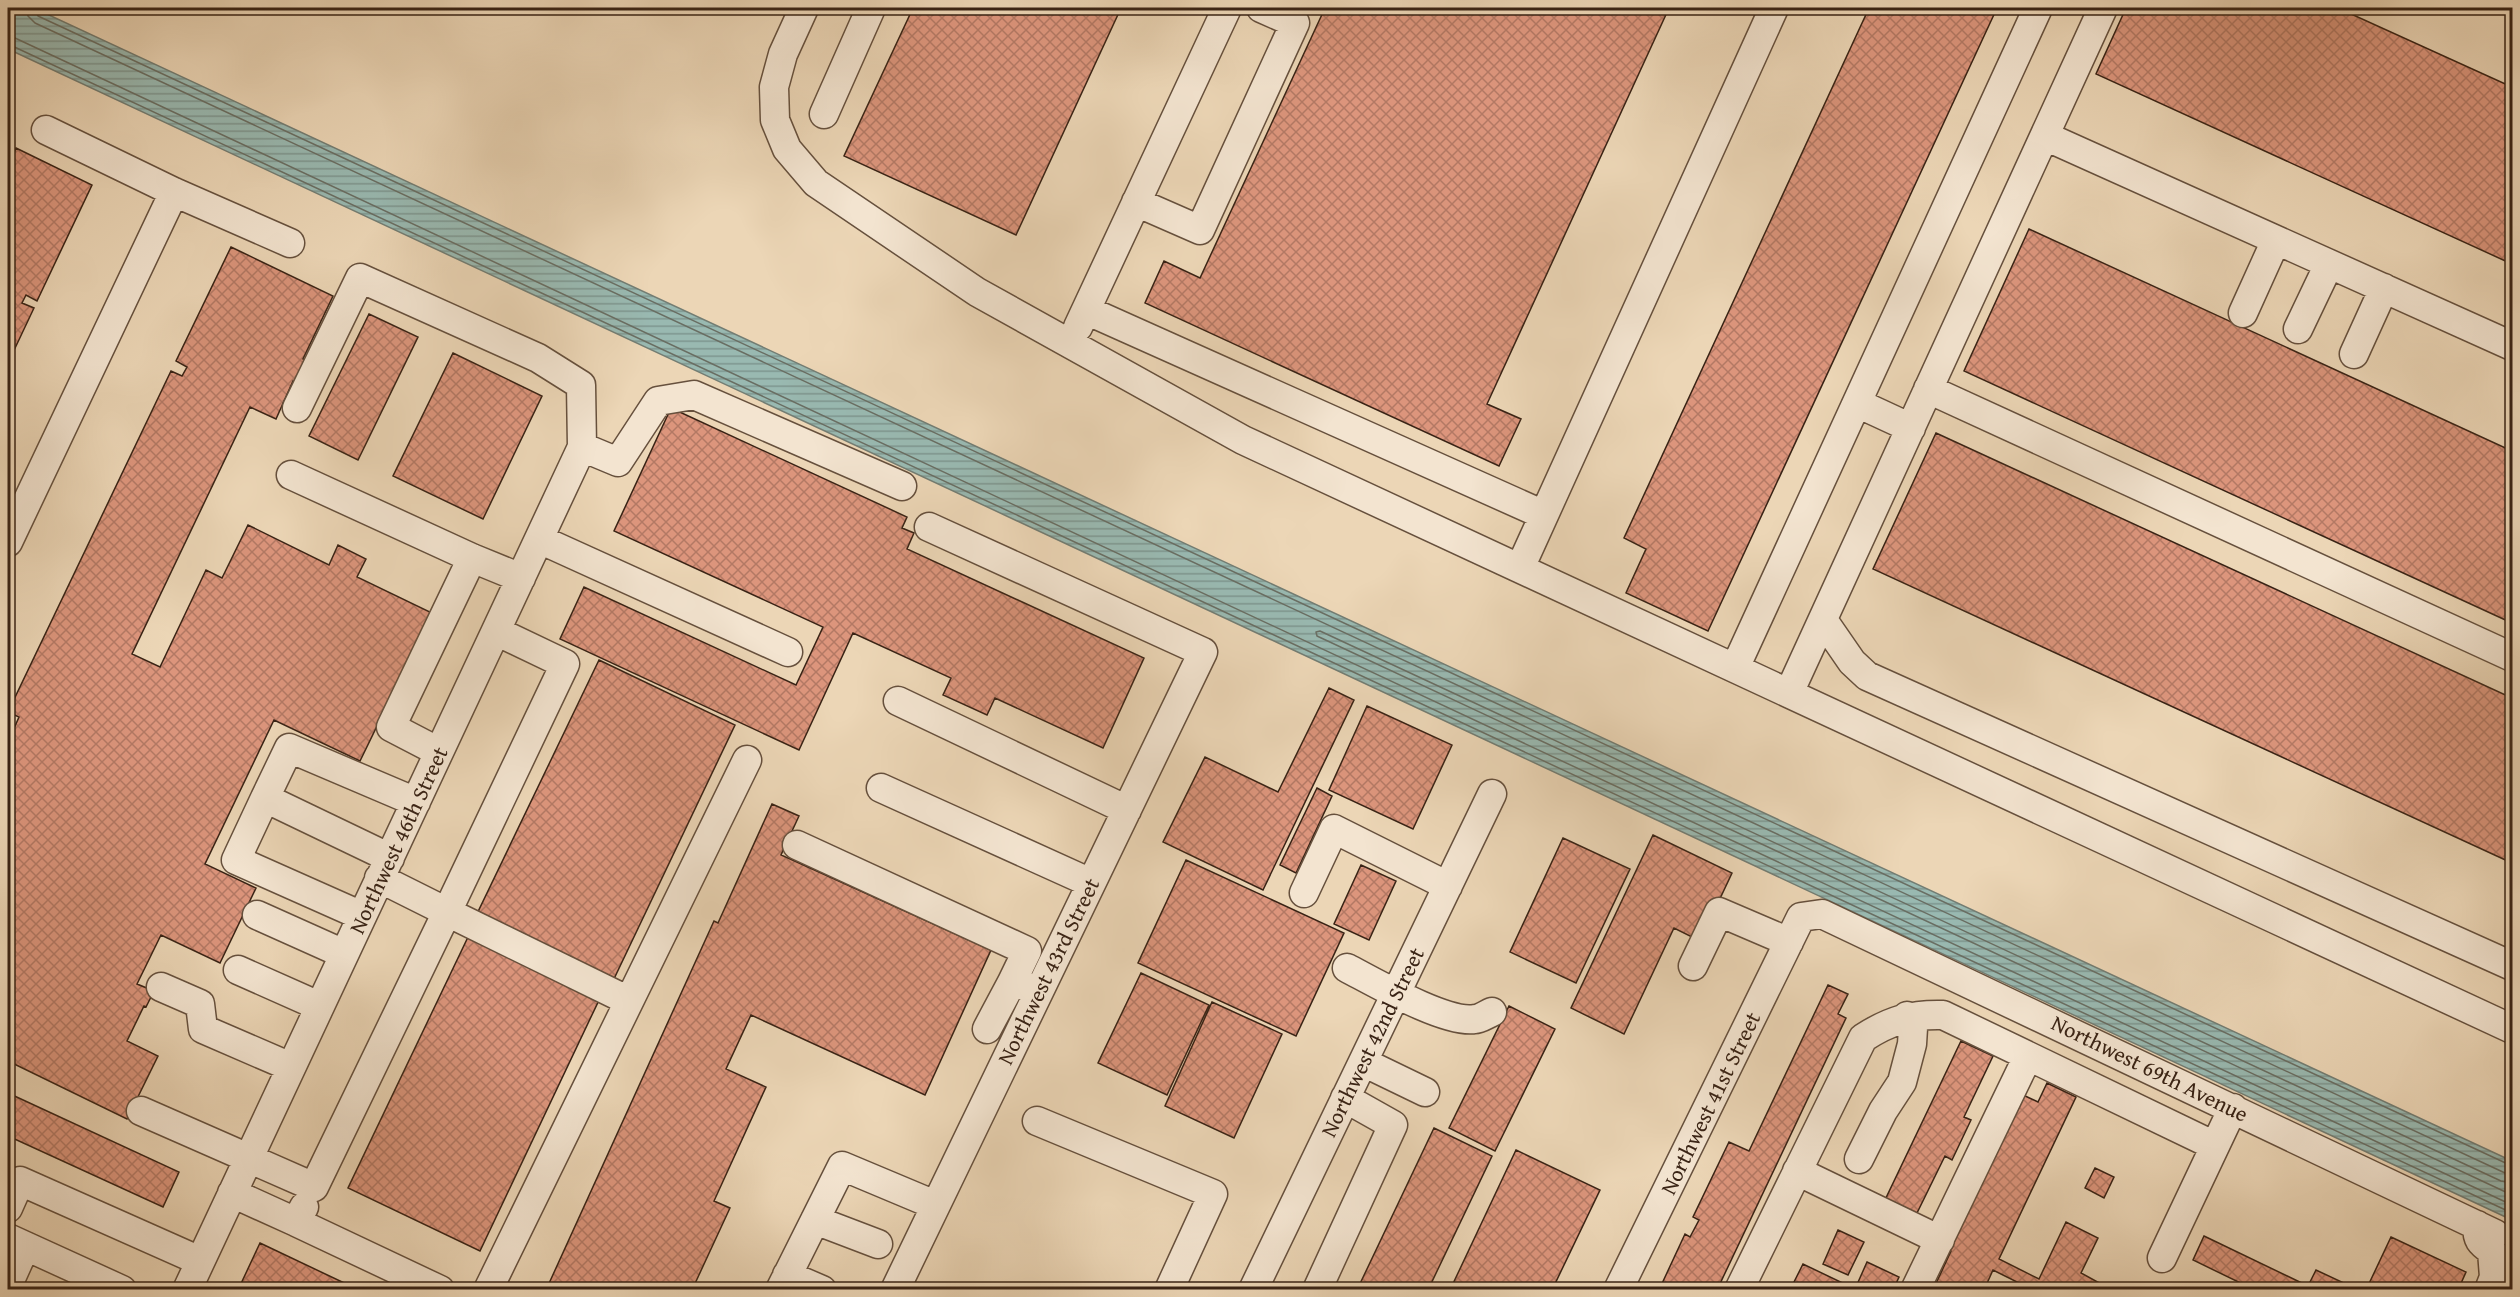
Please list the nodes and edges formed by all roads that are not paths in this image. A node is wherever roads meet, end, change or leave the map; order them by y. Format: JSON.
{"nodes":[{"id":1,"x":804,"y":8,"type":"edge"},
{"id":2,"x":872,"y":8,"type":"edge"},
{"id":3,"x":1227,"y":8,"type":"edge"},
{"id":4,"x":1261,"y":8,"type":"edge"},
{"id":5,"x":1774,"y":8,"type":"edge"},
{"id":6,"x":2038,"y":8,"type":"edge"},
{"id":7,"x":2103,"y":8,"type":"edge"},
{"id":8,"x":824,"y":114,"type":"dead end"},
{"id":9,"x":46,"y":130,"type":"dead end"},
{"id":10,"x":2044,"y":136,"type":"junction"},
{"id":11,"x":174,"y":192,"type":"junction"},
{"id":12,"x":1136,"y":202,"type":"junction"},
{"id":13,"x":2276,"y":240,"type":"junction"},
{"id":14,"x":290,"y":243,"type":"dead end"},
{"id":15,"x":2329,"y":264,"type":"junction"},
{"id":16,"x":2384,"y":288,"type":"junction"},
{"id":17,"x":1086,"y":310,"type":"junction"},
{"id":18,"x":2242,"y":313,"type":"dead end"},
{"id":19,"x":2298,"y":329,"type":"dead end"},
{"id":20,"x":1070,"y":345,"type":"junction"},
{"id":21,"x":2512,"y":346,"type":"edge"},
{"id":22,"x":2354,"y":354,"type":"dead end"},
{"id":23,"x":1929,"y":389,"type":"junction"},
{"id":24,"x":1857,"y":403,"type":"junction"},
{"id":25,"x":297,"y":408,"type":"dead end"},
{"id":26,"x":1911,"y":428,"type":"junction"},
{"id":27,"x":582,"y":447,"type":"junction"},
{"id":28,"x":291,"y":475,"type":"dead end"},
{"id":29,"x":902,"y":486,"type":"dead end"},
{"id":30,"x":1544,"y":515,"type":"junction"},
{"id":31,"x":929,"y":527,"type":"dead end"},
{"id":32,"x":539,"y":539,"type":"junction"},
{"id":33,"x":8,"y":542,"type":"edge"},
{"id":34,"x":472,"y":558,"type":"junction"},
{"id":35,"x":1520,"y":568,"type":"junction"},
{"id":36,"x":521,"y":578,"type":"junction"},
{"id":37,"x":1823,"y":620,"type":"junction"},
{"id":38,"x":496,"y":631,"type":"junction"},
{"id":39,"x":788,"y":652,"type":"dead end"},
{"id":40,"x":2512,"y":657,"type":"edge"},
{"id":41,"x":1736,"y":668,"type":"junction"},
{"id":42,"x":1789,"y":693,"type":"junction"},
{"id":43,"x":898,"y":701,"type":"dead end"},
{"id":44,"x":439,"y":752,"type":"junction"},
{"id":45,"x":747,"y":759,"type":"dead end"},
{"id":46,"x":881,"y":788,"type":"dead end"},
{"id":47,"x":1492,"y":794,"type":"dead end"},
{"id":48,"x":265,"y":798,"type":"junction"},
{"id":49,"x":416,"y":802,"type":"junction"},
{"id":50,"x":1127,"y":810,"type":"junction"},
{"id":51,"x":797,"y":845,"type":"dead end"},
{"id":52,"x":385,"y":868,"type":"junction"},
{"id":53,"x":1091,"y":883,"type":"junction"},
{"id":54,"x":1448,"y":886,"type":"junction"},
{"id":55,"x":1304,"y":893,"type":"dead end"},
{"id":56,"x":447,"y":912,"type":"junction"},
{"id":57,"x":257,"y":915,"type":"dead end"},
{"id":58,"x":362,"y":916,"type":"junction"},
{"id":59,"x":1795,"y":930,"type":"junction"},
{"id":60,"x":344,"y":954,"type":"junction"},
{"id":61,"x":1693,"y":966,"type":"dead end"},
{"id":62,"x":2512,"y":966,"type":"edge"},
{"id":63,"x":1347,"y":968,"type":"dead end"},
{"id":64,"x":238,"y":970,"type":"dead end"},
{"id":65,"x":1012,"y":982,"type":"junction"},
{"id":66,"x":161,"y":987,"type":"dead end"},
{"id":67,"x":1039,"y":991,"type":"junction"},
{"id":68,"x":1396,"y":993,"type":"junction"},
{"id":69,"x":629,"y":1002,"type":"junction"},
{"id":70,"x":320,"y":1006,"type":"junction"},
{"id":71,"x":1492,"y":1012,"type":"dead end"},
{"id":72,"x":1907,"y":1016,"type":"junction"},
{"id":73,"x":987,"y":1029,"type":"dead end"},
{"id":74,"x":2512,"y":1029,"type":"edge"},
{"id":75,"x":2028,"y":1056,"type":"junction"},
{"id":76,"x":1363,"y":1062,"type":"junction"},
{"id":77,"x":291,"y":1067,"type":"junction"},
{"id":78,"x":1425,"y":1092,"type":"dead end"},
{"id":79,"x":1345,"y":1098,"type":"junction"},
{"id":80,"x":2233,"y":1108,"type":"junction"},
{"id":81,"x":141,"y":1111,"type":"dead end"},
{"id":82,"x":1037,"y":1121,"type":"dead end"},
{"id":83,"x":2215,"y":1146,"type":"junction"},
{"id":84,"x":248,"y":1158,"type":"junction"},
{"id":85,"x":1859,"y":1159,"type":"dead end"},
{"id":86,"x":1797,"y":1171,"type":"junction"},
{"id":87,"x":314,"y":1187,"type":"junction"},
{"id":88,"x":232,"y":1193,"type":"junction"},
{"id":89,"x":934,"y":1205,"type":"junction"},
{"id":90,"x":8,"y":1208,"type":"edge"},
{"id":91,"x":815,"y":1220,"type":"junction"},
{"id":92,"x":296,"y":1222,"type":"junction"},
{"id":93,"x":1940,"y":1240,"type":"junction"},
{"id":94,"x":16,"y":1242,"type":"edge"},
{"id":95,"x":878,"y":1244,"type":"dead end"},
{"id":96,"x":2162,"y":1258,"type":"dead end"},
{"id":97,"x":200,"y":1262,"type":"junction"},
{"id":98,"x":784,"y":1282,"type":"edge"},
{"id":99,"x":8,"y":1285,"type":"edge"},
{"id":100,"x":122,"y":1290,"type":"edge"},
{"id":101,"x":186,"y":1290,"type":"edge"},
{"id":102,"x":440,"y":1290,"type":"edge"},
{"id":103,"x":488,"y":1290,"type":"edge"},
{"id":104,"x":822,"y":1290,"type":"edge"},
{"id":105,"x":895,"y":1290,"type":"edge"},
{"id":106,"x":1169,"y":1290,"type":"edge"},
{"id":107,"x":1253,"y":1290,"type":"edge"},
{"id":108,"x":1317,"y":1290,"type":"edge"},
{"id":109,"x":1618,"y":1290,"type":"edge"},
{"id":110,"x":1739,"y":1290,"type":"edge"},
{"id":111,"x":1915,"y":1290,"type":"edge"},
{"id":112,"x":2489,"y":1290,"type":"edge"}],
"edges":[{"from":1,"to":20,"type":"street"},
{"from":2,"to":8,"type":"street"},
{"from":3,"to":12,"type":"street"},
{"from":4,"to":12,"type":"street"},
{"from":5,"to":30,"type":"street"},
{"from":6,"to":24,"type":"street"},
{"from":7,"to":10,"type":"street"},
{"from":9,"to":11,"type":"street"},
{"from":10,"to":13,"type":"street"},
{"from":10,"to":23,"type":"street"},
{"from":11,"to":14,"type":"street"},
{"from":11,"to":33,"type":"street"},
{"from":12,"to":17,"type":"street"},
{"from":13,"to":15,"type":"street"},
{"from":13,"to":18,"type":"street"},
{"from":15,"to":16,"type":"street"},
{"from":15,"to":19,"type":"street"},
{"from":16,"to":21,"type":"street"},
{"from":16,"to":22,"type":"street"},
{"from":17,"to":20,"type":"street"},
{"from":17,"to":30,"type":"street"},
{"from":20,"to":35,"type":"street"},
{"from":23,"to":26,"type":"street"},
{"from":23,"to":40,"type":"street"},
{"from":24,"to":26,"type":"street"},
{"from":24,"to":41,"type":"street"},
{"from":25,"to":27,"type":"street","name":"Northwest 46th Street"},
{"from":26,"to":37,"type":"street"},
{"from":27,"to":29,"type":"street"},
{"from":27,"to":32,"type":"street","name":"Northwest 46th Street"},
{"from":28,"to":34,"type":"street"},
{"from":30,"to":35,"type":"street"},
{"from":31,"to":50,"type":"street","name":"Northwest 43rd Street"},
{"from":32,"to":36,"type":"street","name":"Northwest 46th Street"},
{"from":32,"to":39,"type":"street"},
{"from":34,"to":36,"type":"street"},
{"from":34,"to":44,"type":"street"},
{"from":35,"to":41,"type":"street"},
{"from":36,"to":38,"type":"street","name":"Northwest 46th Street"},
{"from":37,"to":42,"type":"street"},
{"from":37,"to":62,"type":"street"},
{"from":38,"to":44,"type":"street","name":"Northwest 46th Street"},
{"from":38,"to":56,"type":"street"},
{"from":41,"to":42,"type":"street"},
{"from":42,"to":74,"type":"street"},
{"from":43,"to":50,"type":"street"},
{"from":44,"to":49,"type":"street","name":"Northwest 46th Street"},
{"from":45,"to":69,"type":"street"},
{"from":46,"to":53,"type":"street"},
{"from":47,"to":54,"type":"street","name":"Northwest 42nd Street"},
{"from":48,"to":49,"type":"street"},
{"from":48,"to":52,"type":"street"},
{"from":48,"to":58,"type":"street"},
{"from":49,"to":52,"type":"street","name":"Northwest 46th Street"},
{"from":50,"to":53,"type":"street","name":"Northwest 43rd Street"},
{"from":51,"to":65,"type":"street"},
{"from":52,"to":56,"type":"street"},
{"from":52,"to":58,"type":"street","name":"Northwest 46th Street"},
{"from":53,"to":67,"type":"street","name":"Northwest 43rd Street"},
{"from":54,"to":55,"type":"street"},
{"from":54,"to":68,"type":"street","name":"Northwest 42nd Street"},
{"from":56,"to":69,"type":"street"},
{"from":56,"to":87,"type":"street"},
{"from":57,"to":60,"type":"street"},
{"from":58,"to":60,"type":"street","name":"Northwest 46th Street"},
{"from":59,"to":61,"type":"street"},
{"from":59,"to":80,"type":"street","name":"Northwest 69th Avenue"},
{"from":59,"to":109,"type":"street","name":"Northwest 41st Street"},
{"from":60,"to":70,"type":"street","name":"Northwest 46th Street"},
{"from":63,"to":68,"type":"street"},
{"from":64,"to":70,"type":"street"},
{"from":65,"to":67,"type":"street"},
{"from":65,"to":73,"type":"street"},
{"from":66,"to":77,"type":"street"},
{"from":67,"to":89,"type":"street","name":"Northwest 43rd Street"},
{"from":68,"to":71,"type":"street"},
{"from":68,"to":76,"type":"street","name":"Northwest 42nd Street"},
{"from":69,"to":103,"type":"street"},
{"from":70,"to":77,"type":"street","name":"Northwest 46th Street"},
{"from":72,"to":75,"type":"street"},
{"from":72,"to":85,"type":"street"},
{"from":72,"to":86,"type":"street"},
{"from":75,"to":83,"type":"street"},
{"from":75,"to":93,"type":"street"},
{"from":76,"to":78,"type":"street"},
{"from":76,"to":79,"type":"street","name":"Northwest 42nd Street"},
{"from":77,"to":84,"type":"street","name":"Northwest 46th Street"},
{"from":79,"to":107,"type":"street","name":"Northwest 42nd Street"},
{"from":79,"to":108,"type":"street"},
{"from":80,"to":83,"type":"street"},
{"from":80,"to":112,"type":"street","name":"Northwest 69th Avenue"},
{"from":81,"to":84,"type":"street"},
{"from":82,"to":106,"type":"street"},
{"from":83,"to":96,"type":"street"},
{"from":84,"to":87,"type":"street"},
{"from":84,"to":88,"type":"street","name":"Northwest 46th Street"},
{"from":86,"to":93,"type":"street"},
{"from":86,"to":110,"type":"street"},
{"from":87,"to":92,"type":"street"},
{"from":88,"to":92,"type":"street"},
{"from":88,"to":97,"type":"street","name":"Northwest 46th Street"},
{"from":89,"to":91,"type":"street"},
{"from":89,"to":105,"type":"street","name":"Northwest 43rd Street"},
{"from":90,"to":97,"type":"street"},
{"from":91,"to":95,"type":"street"},
{"from":91,"to":98,"type":"street"},
{"from":92,"to":102,"type":"street"},
{"from":93,"to":111,"type":"street"},
{"from":94,"to":99,"type":"street"},
{"from":94,"to":100,"type":"street"},
{"from":97,"to":101,"type":"street","name":"Northwest 46th Street"},
{"from":98,"to":104,"type":"street"}]}
